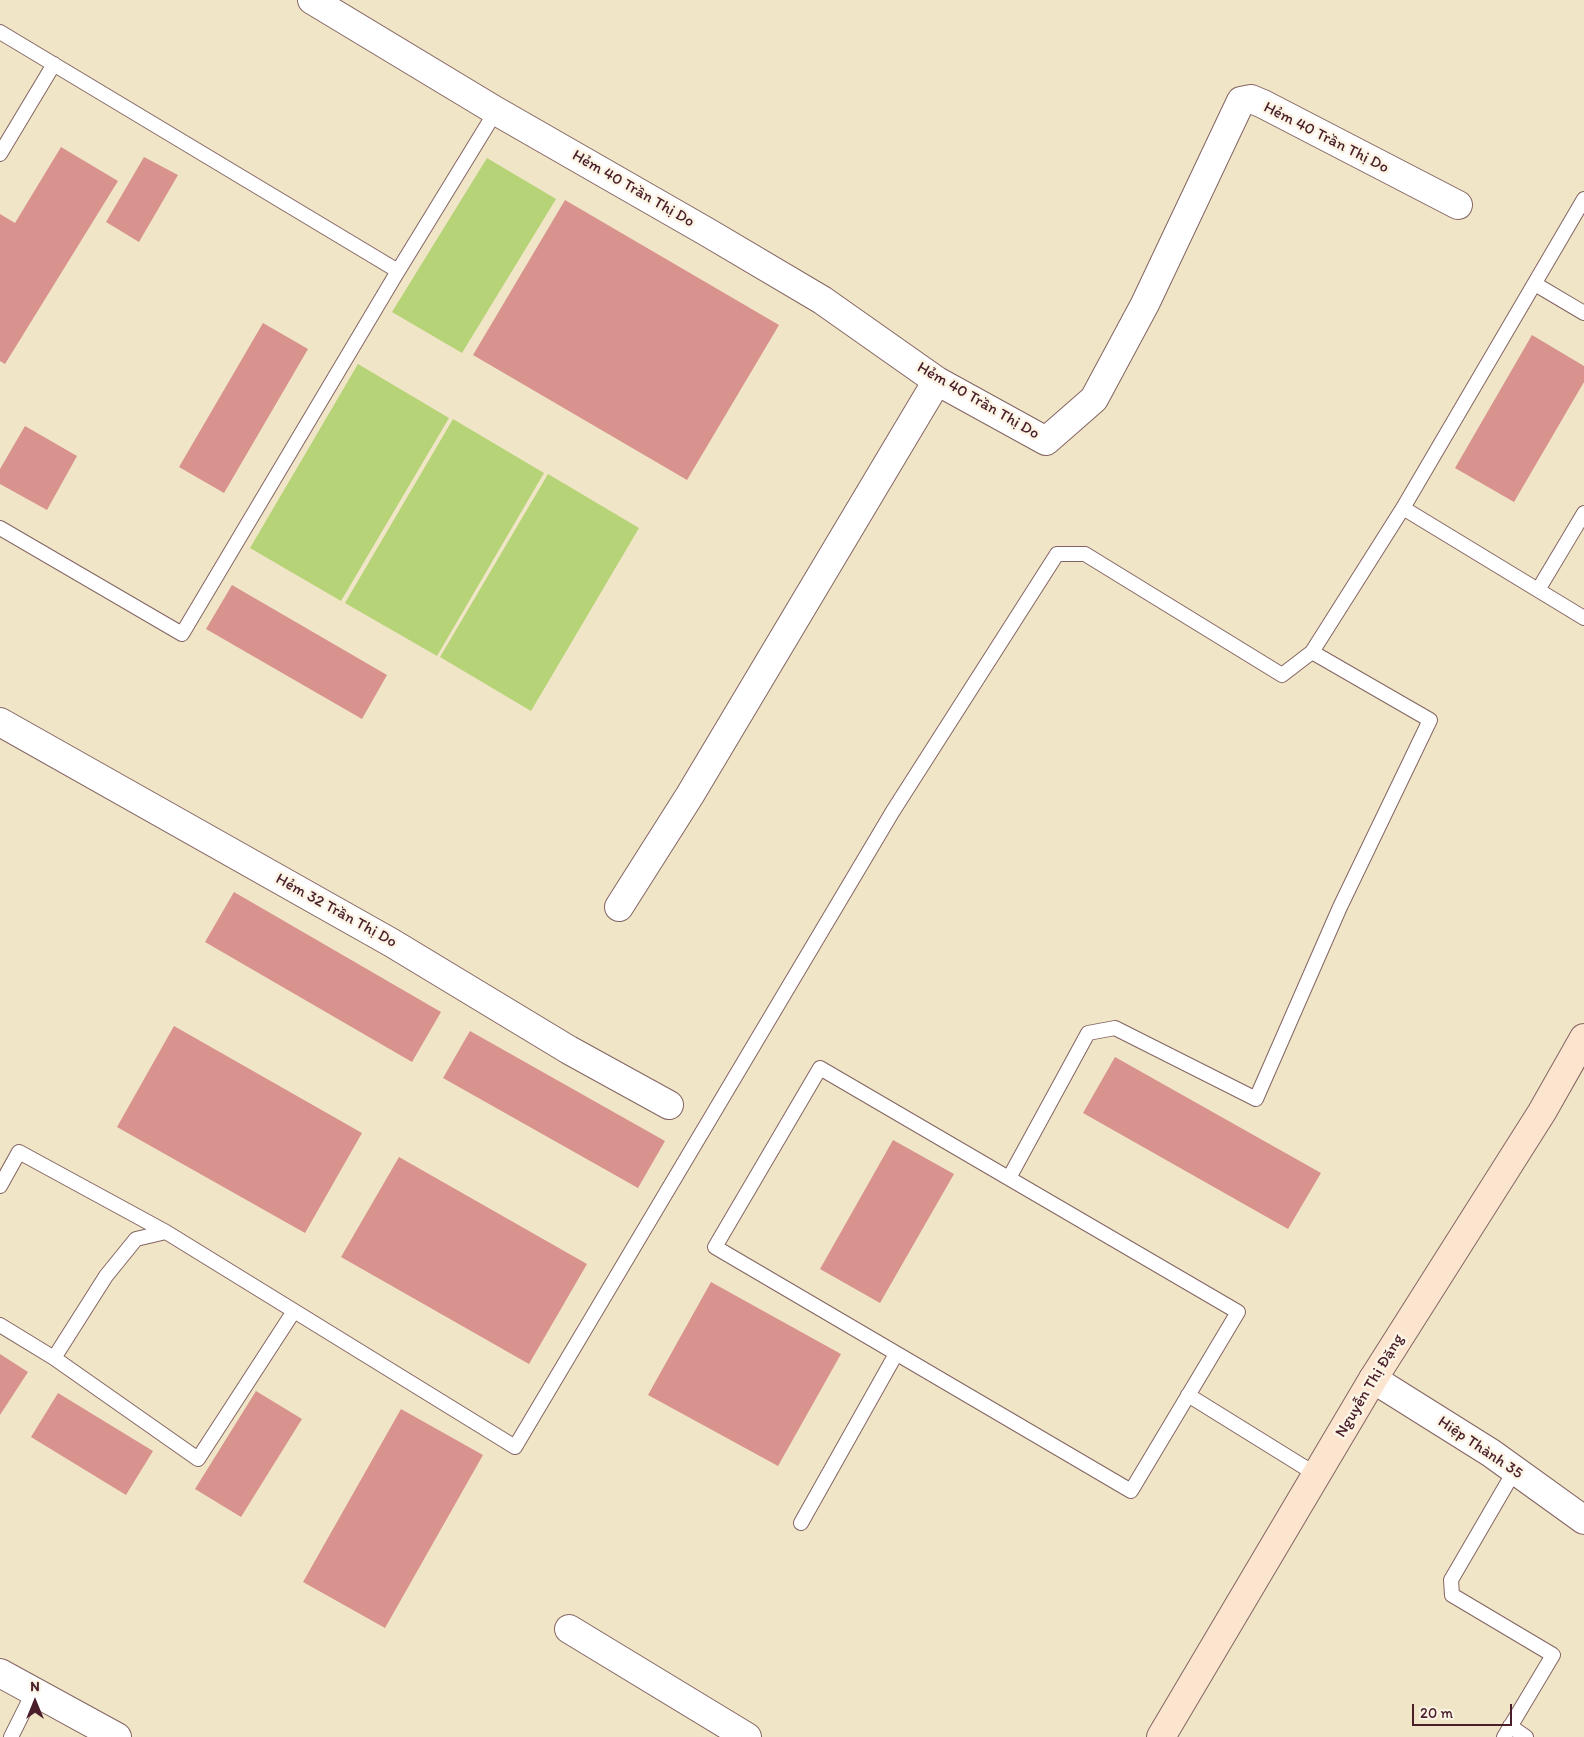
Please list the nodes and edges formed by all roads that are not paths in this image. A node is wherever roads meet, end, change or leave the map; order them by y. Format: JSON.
{"nodes":[{"id":1,"x":312,"y":0,"type":"edge"},
{"id":2,"x":0,"y":32,"type":"edge"},
{"id":3,"x":54,"y":64,"type":"junction"},
{"id":4,"x":496,"y":110,"type":"junction"},
{"id":5,"x":0,"y":154,"type":"edge"},
{"id":6,"x":1584,"y":199,"type":"edge"},
{"id":7,"x":1458,"y":206,"type":"dead end"},
{"id":8,"x":398,"y":271,"type":"junction"},
{"id":9,"x":1535,"y":284,"type":"junction"},
{"id":10,"x":1584,"y":313,"type":"edge"},
{"id":11,"x":937,"y":381,"type":"junction"},
{"id":12,"x":1403,"y":508,"type":"junction"},
{"id":13,"x":1584,"y":513,"type":"edge"},
{"id":14,"x":0,"y":528,"type":"edge"},
{"id":15,"x":1538,"y":590,"type":"junction"},
{"id":16,"x":1584,"y":618,"type":"edge"},
{"id":17,"x":1312,"y":652,"type":"junction"},
{"id":18,"x":0,"y":722,"type":"edge"},
{"id":19,"x":619,"y":907,"type":"dead end"},
{"id":20,"x":1584,"y":1038,"type":"edge"},
{"id":21,"x":669,"y":1105,"type":"dead end"},
{"id":22,"x":1009,"y":1178,"type":"junction"},
{"id":23,"x":0,"y":1186,"type":"edge"},
{"id":24,"x":166,"y":1232,"type":"junction"},
{"id":25,"x":294,"y":1311,"type":"junction"},
{"id":26,"x":0,"y":1325,"type":"edge"},
{"id":27,"x":896,"y":1354,"type":"junction"},
{"id":28,"x":54,"y":1358,"type":"junction"},
{"id":29,"x":1373,"y":1379,"type":"junction"},
{"id":30,"x":1188,"y":1396,"type":"junction"},
{"id":31,"x":1515,"y":1470,"type":"junction"},
{"id":32,"x":1317,"y":1475,"type":"junction"},
{"id":33,"x":1584,"y":1520,"type":"edge"},
{"id":34,"x":801,"y":1523,"type":"dead end"},
{"id":35,"x":568,"y":1629,"type":"dead end"},
{"id":36,"x":0,"y":1673,"type":"edge"},
{"id":37,"x":34,"y":1692,"type":"junction"},
{"id":38,"x":1507,"y":1732,"type":"edge"},
{"id":39,"x":11,"y":1737,"type":"edge"},
{"id":40,"x":117,"y":1737,"type":"edge"},
{"id":41,"x":747,"y":1737,"type":"edge"},
{"id":42,"x":1161,"y":1737,"type":"edge"},
{"id":43,"x":1526,"y":1737,"type":"edge"}],
"edges":[{"from":1,"to":4,"type":"street","name":"Hẻm 40 Trần Thị Do"},
{"from":2,"to":3,"type":"lane"},
{"from":3,"to":5,"type":"lane"},
{"from":3,"to":8,"type":"lane"},
{"from":4,"to":8,"type":"lane"},
{"from":4,"to":11,"type":"street","name":"Hẻm 40 Trần Thị Do"},
{"from":6,"to":9,"type":"lane"},
{"from":7,"to":11,"type":"street","name":"Hẻm 40 Trần Thị Do"},
{"from":8,"to":14,"type":"lane"},
{"from":9,"to":10,"type":"lane"},
{"from":9,"to":12,"type":"lane"},
{"from":11,"to":19,"type":"street"},
{"from":12,"to":15,"type":"lane"},
{"from":12,"to":17,"type":"lane"},
{"from":13,"to":15,"type":"lane"},
{"from":15,"to":16,"type":"lane"},
{"from":17,"to":22,"type":"lane"},
{"from":17,"to":25,"type":"lane"},
{"from":18,"to":21,"type":"street","name":"Hẻm 32 Trần Thị Do"},
{"from":20,"to":29,"type":"street","name":"Nguyễn Thị Đặng"},
{"from":22,"to":27,"type":"lane"},
{"from":22,"to":30,"type":"lane"},
{"from":23,"to":24,"type":"lane"},
{"from":24,"to":25,"type":"lane"},
{"from":24,"to":28,"type":"lane"},
{"from":25,"to":28,"type":"lane"},
{"from":26,"to":28,"type":"lane"},
{"from":27,"to":30,"type":"lane"},
{"from":27,"to":34,"type":"lane"},
{"from":29,"to":31,"type":"street","name":"Hiệp Thành 35"},
{"from":29,"to":32,"type":"street","name":"Nguyễn Thị Đặng"},
{"from":30,"to":32,"type":"lane"},
{"from":31,"to":33,"type":"street","name":"Hiệp Thành 35"},
{"from":31,"to":38,"type":"lane"},
{"from":32,"to":42,"type":"street","name":"Nguyễn Thị Đặng"},
{"from":35,"to":41,"type":"street"},
{"from":36,"to":37,"type":"street"},
{"from":37,"to":39,"type":"lane"},
{"from":37,"to":40,"type":"street"},
{"from":38,"to":43,"type":"lane"}]}
